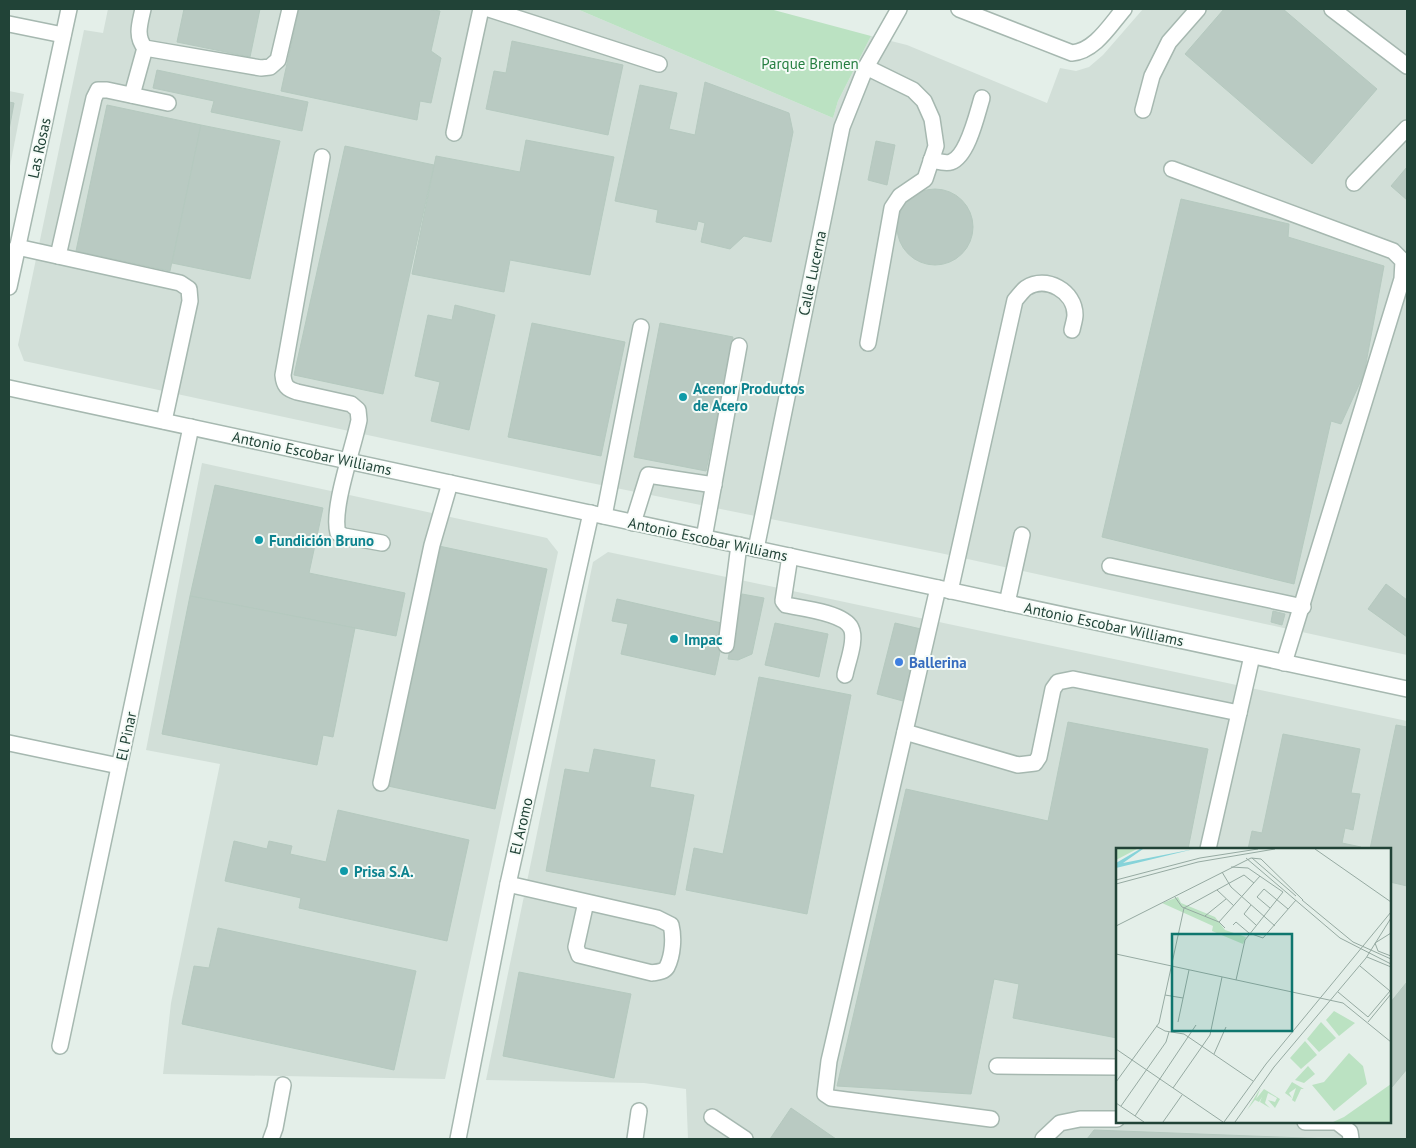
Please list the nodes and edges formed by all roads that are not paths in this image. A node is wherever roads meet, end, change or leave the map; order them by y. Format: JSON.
{"nodes":[{"id":1,"x":69,"y":9,"type":"edge"},
{"id":2,"x":143,"y":9,"type":"edge"},
{"id":3,"x":290,"y":9,"type":"edge"},
{"id":4,"x":481,"y":9,"type":"edge"},
{"id":5,"x":489,"y":9,"type":"edge"},
{"id":6,"x":900,"y":9,"type":"edge"},
{"id":7,"x":959,"y":9,"type":"edge"},
{"id":8,"x":1124,"y":9,"type":"edge"},
{"id":9,"x":1198,"y":9,"type":"edge"},
{"id":10,"x":1332,"y":9,"type":"edge"},
{"id":11,"x":9,"y":24,"type":"edge"},
{"id":12,"x":63,"y":35,"type":"junction"},
{"id":13,"x":145,"y":48,"type":"junction"},
{"id":14,"x":659,"y":64,"type":"dead end"},
{"id":15,"x":1407,"y":66,"type":"edge"},
{"id":16,"x":866,"y":67,"type":"junction"},
{"id":17,"x":132,"y":95,"type":"junction"},
{"id":18,"x":982,"y":98,"type":"dead end"},
{"id":19,"x":168,"y":103,"type":"dead end"},
{"id":20,"x":1143,"y":110,"type":"dead end"},
{"id":21,"x":1407,"y":128,"type":"edge"},
{"id":22,"x":454,"y":133,"type":"dead end"},
{"id":23,"x":322,"y":157,"type":"dead end"},
{"id":24,"x":931,"y":160,"type":"junction"},
{"id":25,"x":1172,"y":169,"type":"dead end"},
{"id":26,"x":1354,"y":183,"type":"dead end"},
{"id":27,"x":17,"y":247,"type":"junction"},
{"id":28,"x":58,"y":256,"type":"junction"},
{"id":29,"x":9,"y":288,"type":"edge"},
{"id":30,"x":641,"y":327,"type":"dead end"},
{"id":31,"x":1072,"y":330,"type":"dead end"},
{"id":32,"x":868,"y":343,"type":"dead end"},
{"id":33,"x":739,"y":346,"type":"dead end"},
{"id":34,"x":9,"y":388,"type":"edge"},
{"id":35,"x":164,"y":422,"type":"junction"},
{"id":36,"x":191,"y":427,"type":"junction"},
{"id":37,"x":348,"y":461,"type":"junction"},
{"id":38,"x":450,"y":483,"type":"junction"},
{"id":39,"x":714,"y":485,"type":"junction"},
{"id":40,"x":597,"y":515,"type":"junction"},
{"id":41,"x":633,"y":523,"type":"junction"},
{"id":42,"x":1022,"y":535,"type":"dead end"},
{"id":43,"x":704,"y":538,"type":"junction"},
{"id":44,"x":382,"y":543,"type":"dead end"},
{"id":45,"x":739,"y":546,"type":"junction"},
{"id":46,"x":756,"y":549,"type":"junction"},
{"id":47,"x":790,"y":556,"type":"junction"},
{"id":48,"x":1110,"y":566,"type":"dead end"},
{"id":49,"x":944,"y":590,"type":"junction"},
{"id":50,"x":1007,"y":603,"type":"junction"},
{"id":51,"x":1303,"y":607,"type":"junction"},
{"id":52,"x":726,"y":646,"type":"dead end"},
{"id":53,"x":1252,"y":656,"type":"junction"},
{"id":54,"x":1284,"y":663,"type":"junction"},
{"id":55,"x":845,"y":675,"type":"dead end"},
{"id":56,"x":1407,"y":689,"type":"edge"},
{"id":57,"x":1239,"y":713,"type":"junction"},
{"id":58,"x":905,"y":732,"type":"junction"},
{"id":59,"x":9,"y":743,"type":"edge"},
{"id":60,"x":120,"y":766,"type":"junction"},
{"id":61,"x":381,"y":782,"type":"dead end"},
{"id":62,"x":1208,"y":848,"type":"edge"},
{"id":63,"x":508,"y":884,"type":"junction"},
{"id":64,"x":586,"y":902,"type":"junction"},
{"id":65,"x":60,"y":1046,"type":"dead end"},
{"id":66,"x":997,"y":1066,"type":"dead end"},
{"id":67,"x":1116,"y":1067,"type":"edge"},
{"id":68,"x":283,"y":1085,"type":"dead end"},
{"id":69,"x":640,"y":1111,"type":"dead end"},
{"id":70,"x":712,"y":1118,"type":"dead end"},
{"id":71,"x":991,"y":1118,"type":"dead end"},
{"id":72,"x":1116,"y":1119,"type":"edge"},
{"id":73,"x":1338,"y":1123,"type":"edge"},
{"id":74,"x":271,"y":1139,"type":"edge"},
{"id":75,"x":458,"y":1139,"type":"edge"},
{"id":76,"x":635,"y":1139,"type":"edge"},
{"id":77,"x":745,"y":1139,"type":"edge"},
{"id":78,"x":1043,"y":1139,"type":"edge"},
{"id":79,"x":1351,"y":1139,"type":"edge"}],
"edges":[{"from":1,"to":12,"type":"street","name":"Las Rosas"},
{"from":2,"to":13,"type":"street"},
{"from":3,"to":13,"type":"street"},
{"from":4,"to":22,"type":"street"},
{"from":5,"to":14,"type":"street"},
{"from":6,"to":16,"type":"street","name":"Calle Lucerna"},
{"from":7,"to":8,"type":"street"},
{"from":9,"to":20,"type":"street"},
{"from":10,"to":15,"type":"street"},
{"from":11,"to":12,"type":"street"},
{"from":12,"to":27,"type":"street","name":"Las Rosas"},
{"from":13,"to":17,"type":"street"},
{"from":16,"to":24,"type":"street"},
{"from":16,"to":46,"type":"street","name":"Calle Lucerna"},
{"from":17,"to":19,"type":"street"},
{"from":17,"to":28,"type":"street"},
{"from":18,"to":24,"type":"street"},
{"from":21,"to":26,"type":"street"},
{"from":23,"to":37,"type":"street"},
{"from":24,"to":32,"type":"street"},
{"from":25,"to":51,"type":"street"},
{"from":27,"to":28,"type":"street"},
{"from":27,"to":29,"type":"street","name":"Las Rosas"},
{"from":28,"to":35,"type":"street"},
{"from":30,"to":40,"type":"street","name":"El Aromo"},
{"from":31,"to":49,"type":"street"},
{"from":33,"to":39,"type":"street"},
{"from":34,"to":35,"type":"street","name":"Antonio Escobar Williams"},
{"from":35,"to":36,"type":"street","name":"Antonio Escobar Williams"},
{"from":36,"to":37,"type":"street","name":"Antonio Escobar Williams"},
{"from":36,"to":60,"type":"street","name":"El Pinar"},
{"from":37,"to":38,"type":"street","name":"Antonio Escobar Williams"},
{"from":37,"to":44,"type":"street"},
{"from":38,"to":40,"type":"street","name":"Antonio Escobar Williams"},
{"from":38,"to":61,"type":"street"},
{"from":39,"to":41,"type":"street"},
{"from":39,"to":43,"type":"street"},
{"from":40,"to":41,"type":"street","name":"Antonio Escobar Williams"},
{"from":40,"to":63,"type":"street","name":"El Aromo"},
{"from":41,"to":43,"type":"street","name":"Antonio Escobar Williams"},
{"from":42,"to":50,"type":"street"},
{"from":43,"to":45,"type":"street","name":"Antonio Escobar Williams"},
{"from":45,"to":46,"type":"street","name":"Antonio Escobar Williams"},
{"from":45,"to":52,"type":"street"},
{"from":46,"to":47,"type":"street","name":"Antonio Escobar Williams"},
{"from":47,"to":49,"type":"street","name":"Antonio Escobar Williams"},
{"from":47,"to":55,"type":"street"},
{"from":48,"to":51,"type":"street"},
{"from":49,"to":50,"type":"street","name":"Antonio Escobar Williams"},
{"from":49,"to":58,"type":"street"},
{"from":50,"to":53,"type":"street","name":"Antonio Escobar Williams"},
{"from":51,"to":54,"type":"street"},
{"from":53,"to":54,"type":"street","name":"Antonio Escobar Williams"},
{"from":53,"to":57,"type":"street"},
{"from":54,"to":56,"type":"street","name":"Antonio Escobar Williams"},
{"from":57,"to":58,"type":"street"},
{"from":57,"to":62,"type":"street"},
{"from":58,"to":71,"type":"street"},
{"from":59,"to":60,"type":"street"},
{"from":60,"to":65,"type":"street","name":"El Pinar"},
{"from":63,"to":64,"type":"street"},
{"from":63,"to":75,"type":"street","name":"El Aromo"},
{"from":64,"to":64,"type":"street"},
{"from":66,"to":67,"type":"street"},
{"from":68,"to":74,"type":"street"},
{"from":69,"to":76,"type":"street"},
{"from":70,"to":77,"type":"street"},
{"from":72,"to":78,"type":"street"},
{"from":73,"to":79,"type":"street"}]}
